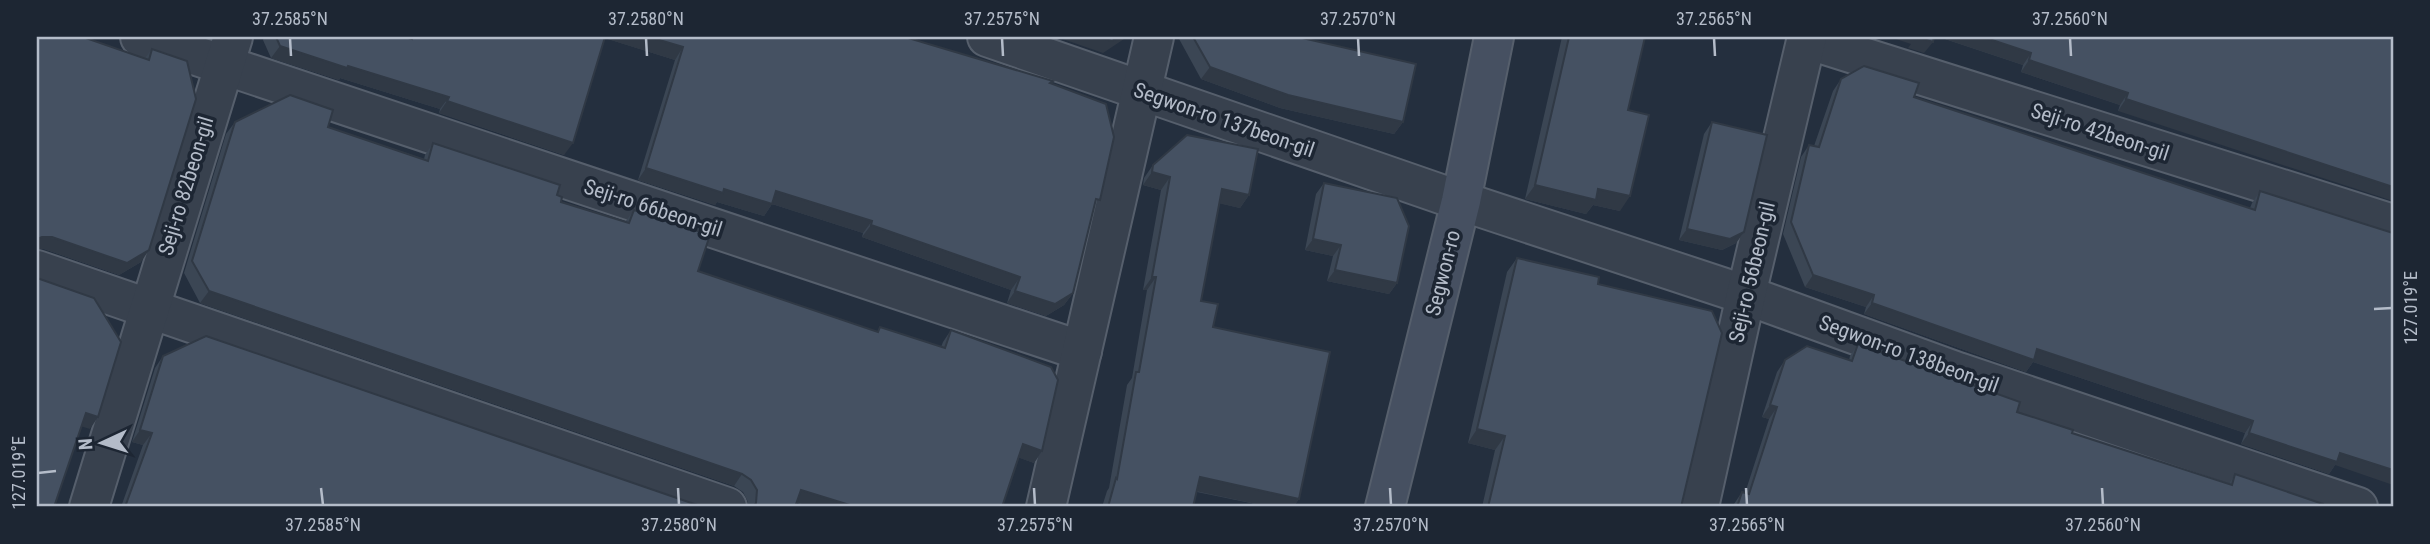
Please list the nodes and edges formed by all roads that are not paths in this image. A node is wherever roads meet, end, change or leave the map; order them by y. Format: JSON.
{"nodes":[{"id":1,"x":140,"y":37,"type":"edge"},
{"id":2,"x":987,"y":37,"type":"edge"},
{"id":3,"x":1154,"y":37,"type":"edge"},
{"id":4,"x":1494,"y":37,"type":"edge"},
{"id":5,"x":1806,"y":38,"type":"edge"},
{"id":6,"x":229,"y":51,"type":"edge"},
{"id":7,"x":1141,"y":92,"type":"junction"},
{"id":8,"x":1461,"y":201,"type":"junction"},
{"id":9,"x":2393,"y":224,"type":"edge"},
{"id":10,"x":37,"y":270,"type":"edge"},
{"id":11,"x":1746,"y":295,"type":"junction"},
{"id":12,"x":149,"y":308,"type":"junction"},
{"id":13,"x":1082,"y":351,"type":"junction"},
{"id":14,"x":89,"y":507,"type":"edge"},
{"id":15,"x":727,"y":507,"type":"edge"},
{"id":16,"x":1046,"y":507,"type":"edge"},
{"id":17,"x":1385,"y":507,"type":"edge"},
{"id":18,"x":1699,"y":507,"type":"edge"},
{"id":19,"x":2358,"y":507,"type":"edge"}],
"edges":[{"from":1,"to":6,"type":"street"},
{"from":2,"to":7,"type":"street","name":"Segwon-ro 137beon-gil"},
{"from":3,"to":7,"type":"street"},
{"from":4,"to":8,"type":"street","name":"Segwon-ro"},
{"from":5,"to":9,"type":"street","name":"Seji-ro 42beon-gil"},
{"from":5,"to":11,"type":"street","name":"Seji-ro 56beon-gil"},
{"from":6,"to":12,"type":"street","name":"Seji-ro 82beon-gil"},
{"from":6,"to":13,"type":"street","name":"Seji-ro 66beon-gil"},
{"from":7,"to":8,"type":"street","name":"Segwon-ro 137beon-gil"},
{"from":7,"to":13,"type":"street"},
{"from":8,"to":11,"type":"street","name":"Segwon-ro 138beon-gil"},
{"from":8,"to":17,"type":"street","name":"Segwon-ro"},
{"from":10,"to":12,"type":"street"},
{"from":11,"to":18,"type":"street","name":"Seji-ro 56beon-gil"},
{"from":11,"to":19,"type":"street","name":"Segwon-ro 138beon-gil"},
{"from":12,"to":14,"type":"street","name":"Seji-ro 82beon-gil"},
{"from":12,"to":15,"type":"street"},
{"from":13,"to":16,"type":"street"}]}
